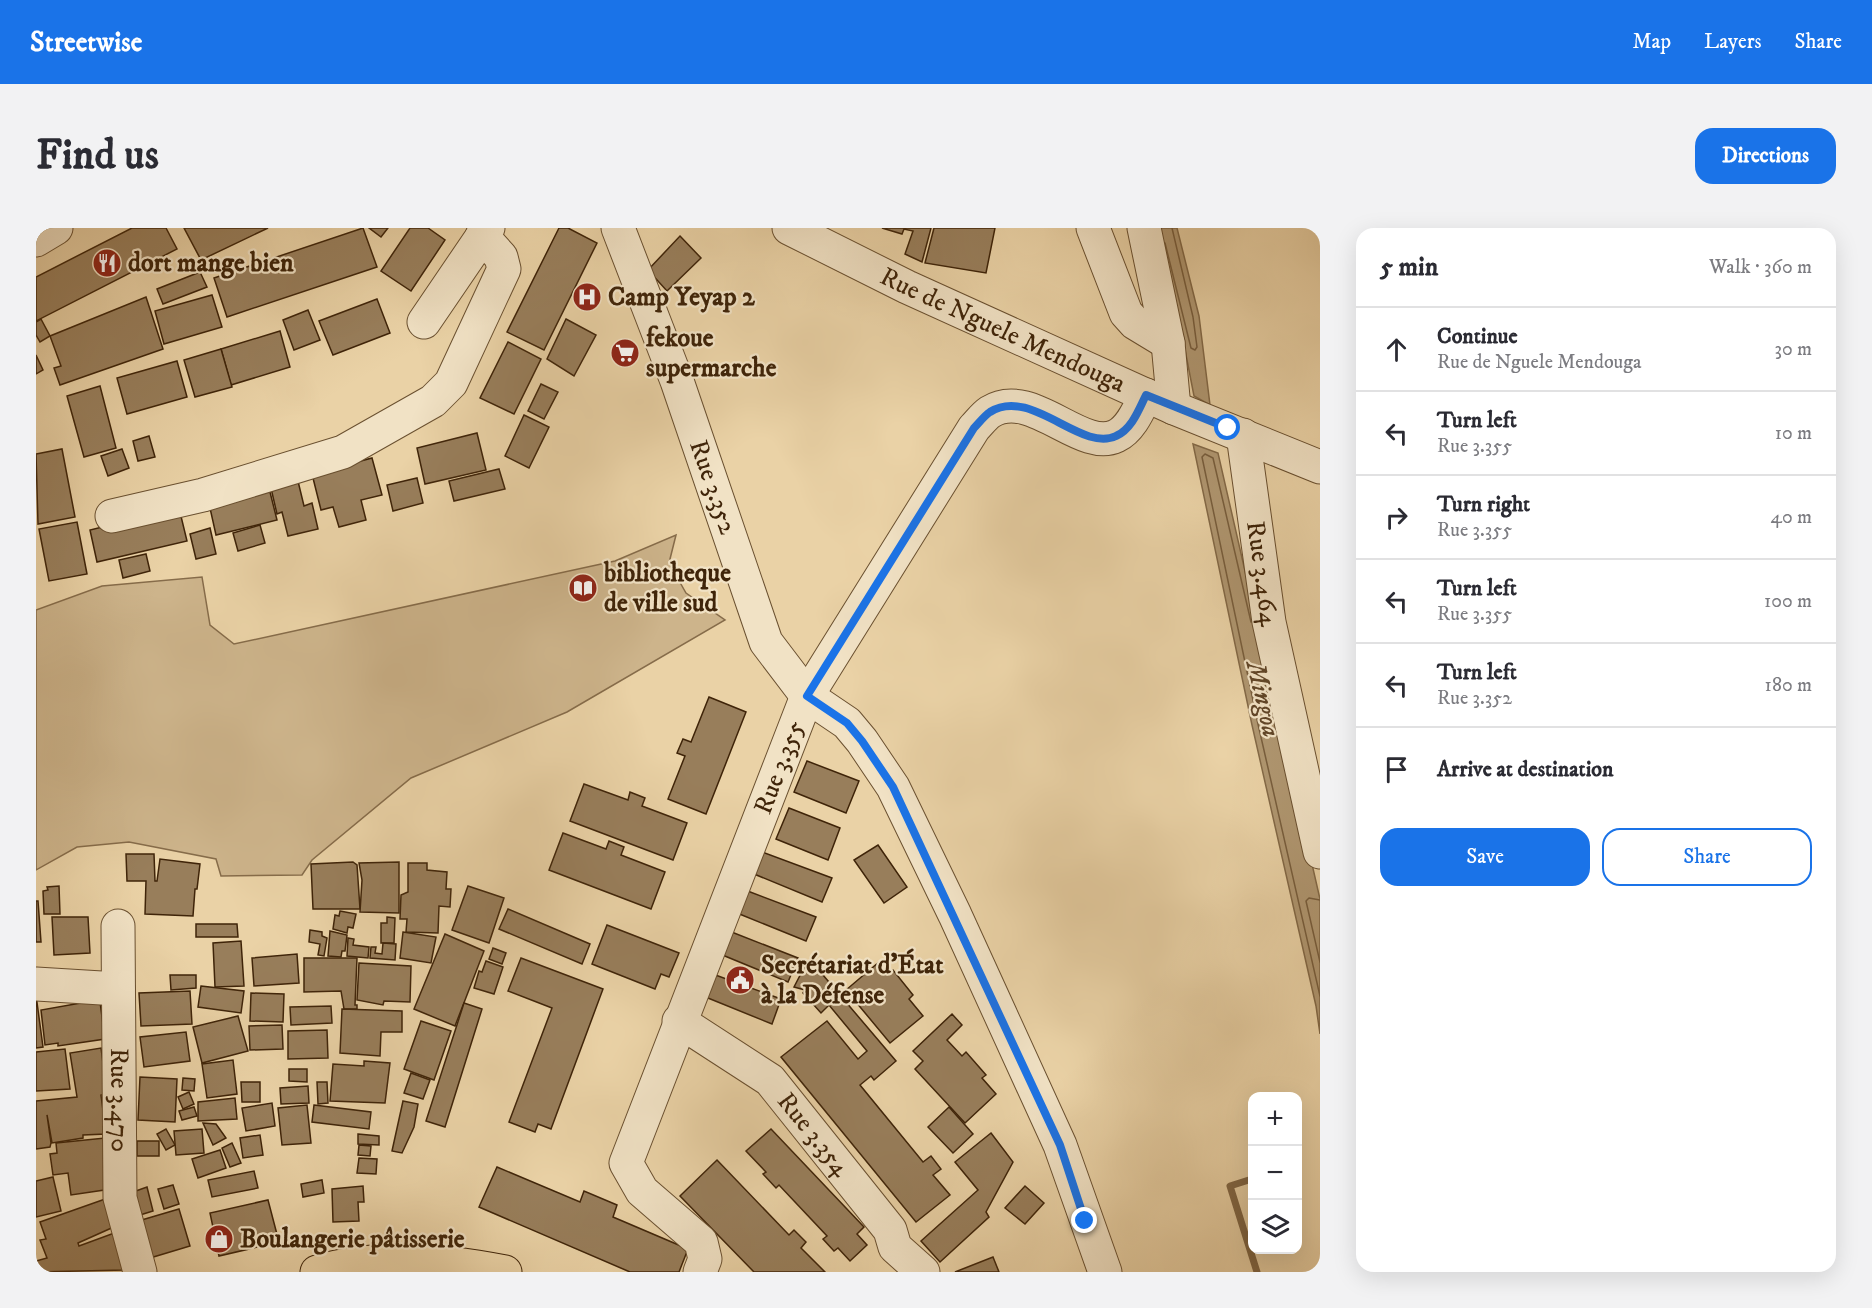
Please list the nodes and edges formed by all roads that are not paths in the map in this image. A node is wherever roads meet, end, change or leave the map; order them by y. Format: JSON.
{"nodes":[{"id":1,"x":56,"y":228,"type":"edge"},
{"id":2,"x":618,"y":228,"type":"edge"},
{"id":3,"x":789,"y":228,"type":"edge"},
{"id":4,"x":1093,"y":228,"type":"edge"},
{"id":5,"x":1144,"y":228,"type":"edge"},
{"id":6,"x":485,"y":232,"type":"edge"},
{"id":7,"x":36,"y":240,"type":"edge"},
{"id":8,"x":424,"y":322,"type":"dead end"},
{"id":9,"x":1168,"y":343,"type":"junction"},
{"id":10,"x":1170,"y":406,"type":"junction"},
{"id":11,"x":1236,"y":431,"type":"junction"},
{"id":12,"x":1320,"y":467,"type":"edge"},
{"id":13,"x":112,"y":516,"type":"dead end"},
{"id":14,"x":807,"y":696,"type":"junction"},
{"id":15,"x":1320,"y":852,"type":"edge"},
{"id":16,"x":118,"y":926,"type":"dead end"},
{"id":17,"x":36,"y":984,"type":"edge"},
{"id":18,"x":118,"y":988,"type":"junction"},
{"id":19,"x":679,"y":1022,"type":"junction"},
{"id":20,"x":889,"y":1260,"type":"edge"},
{"id":21,"x":140,"y":1272,"type":"edge"},
{"id":22,"x":317,"y":1272,"type":"edge"},
{"id":23,"x":505,"y":1272,"type":"edge"},
{"id":24,"x":700,"y":1272,"type":"edge"},
{"id":25,"x":923,"y":1272,"type":"edge"},
{"id":26,"x":1105,"y":1272,"type":"edge"}],
"edges":[{"from":1,"to":7,"type":"street"},
{"from":2,"to":14,"type":"street","name":"Rue 3.352"},
{"from":3,"to":10,"type":"street","name":"Rue de Nguele Mendouga"},
{"from":4,"to":9,"type":"street"},
{"from":5,"to":9,"type":"street"},
{"from":6,"to":8,"type":"street"},
{"from":6,"to":13,"type":"street"},
{"from":9,"to":10,"type":"street"},
{"from":10,"to":11,"type":"street","name":"Rue de Nguele Mendouga"},
{"from":10,"to":14,"type":"street","name":"Rue 3.355"},
{"from":11,"to":12,"type":"street","name":"Rue de Nguele Mendouga"},
{"from":11,"to":15,"type":"street","name":"Rue 3.464"},
{"from":14,"to":19,"type":"street","name":"Rue 3.355"},
{"from":14,"to":26,"type":"street","name":"Rue 3.352"},
{"from":16,"to":18,"type":"street","name":"Rue 3.470"},
{"from":17,"to":18,"type":"street"},
{"from":18,"to":21,"type":"street","name":"Rue 3.470"},
{"from":19,"to":20,"type":"street","name":"Rue 3.354"},
{"from":19,"to":24,"type":"street","name":"Rue 3.355"},
{"from":20,"to":25,"type":"street","name":"Rue 3.354"},
{"from":22,"to":23,"type":"main road"}]}
